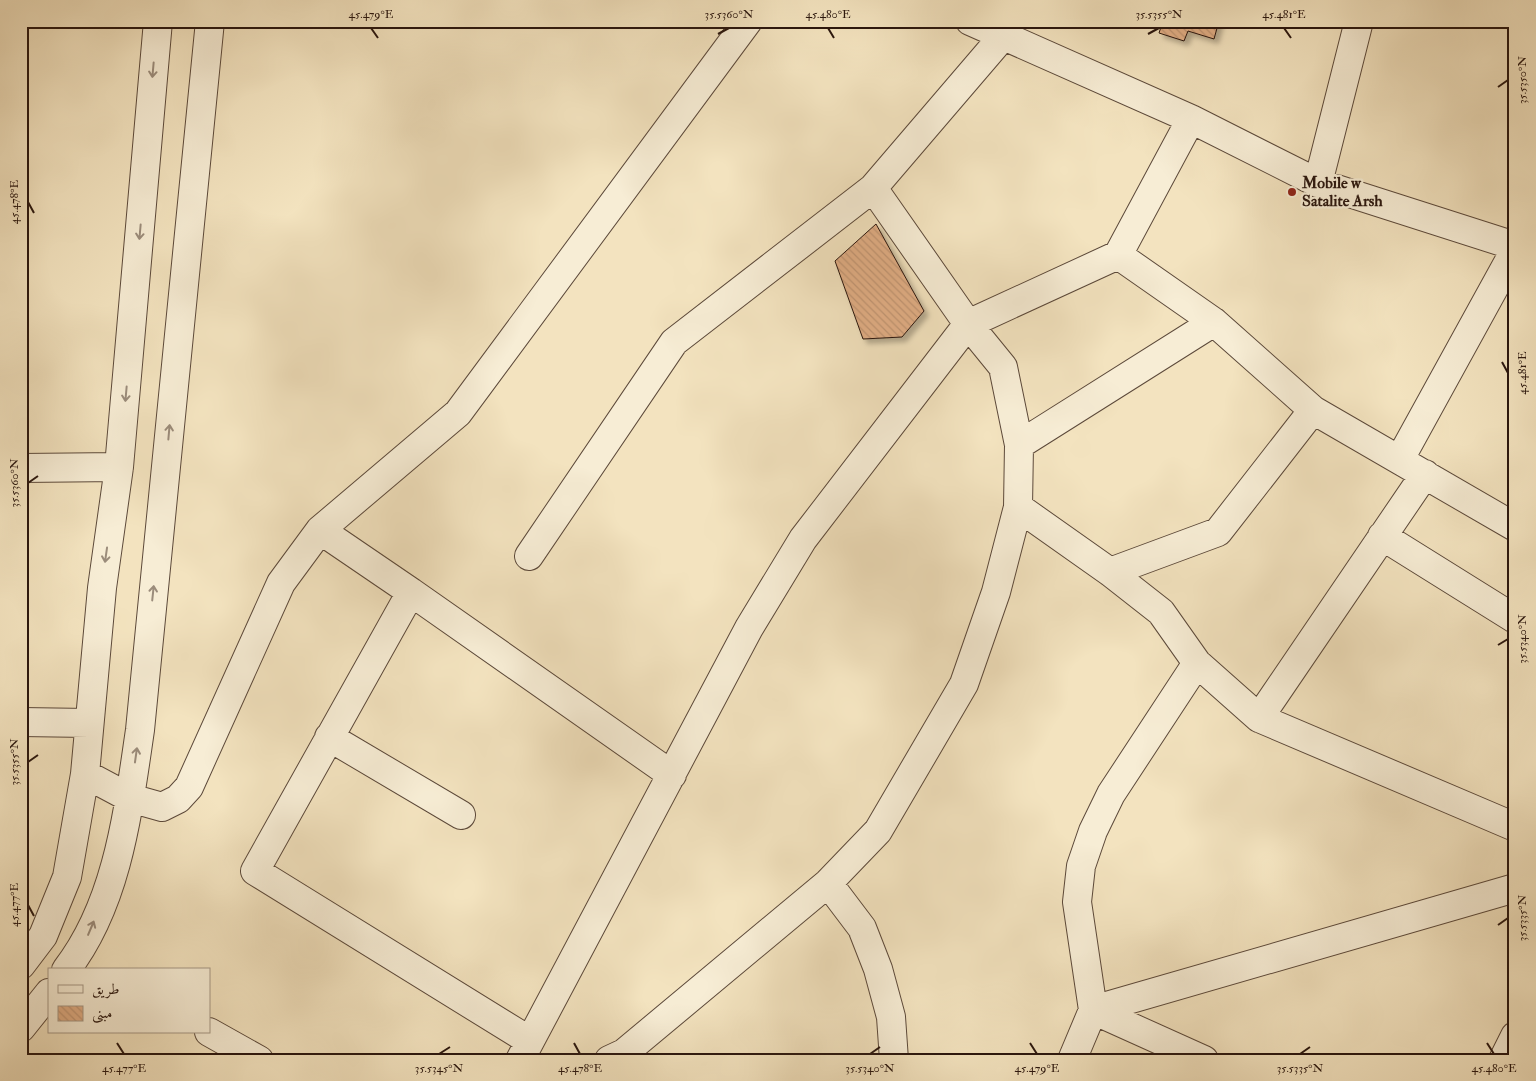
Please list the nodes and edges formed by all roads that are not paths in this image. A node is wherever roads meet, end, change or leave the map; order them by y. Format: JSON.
{"nodes":[{"id":1,"x":158,"y":21,"type":"edge"},
{"id":2,"x":210,"y":21,"type":"edge"},
{"id":3,"x":748,"y":21,"type":"edge"},
{"id":4,"x":970,"y":21,"type":"edge"},
{"id":5,"x":1359,"y":21,"type":"edge"},
{"id":6,"x":1004,"y":35,"type":"junction"},
{"id":7,"x":1191,"y":119,"type":"junction"},
{"id":8,"x":1318,"y":183,"type":"junction"},
{"id":9,"x":873,"y":188,"type":"junction"},
{"id":10,"x":1515,"y":248,"type":"edge"},
{"id":11,"x":1118,"y":255,"type":"junction"},
{"id":12,"x":1214,"y":322,"type":"junction"},
{"id":13,"x":968,"y":324,"type":"junction"},
{"id":14,"x":1312,"y":410,"type":"junction"},
{"id":15,"x":1019,"y":445,"type":"junction"},
{"id":16,"x":1400,"y":459,"type":"junction"},
{"id":17,"x":119,"y":467,"type":"junction"},
{"id":18,"x":21,"y":468,"type":"edge"},
{"id":19,"x":1424,"y":474,"type":"junction"},
{"id":20,"x":1018,"y":507,"type":"junction"},
{"id":21,"x":1515,"y":527,"type":"edge"},
{"id":22,"x":320,"y":530,"type":"junction"},
{"id":23,"x":1382,"y":536,"type":"junction"},
{"id":24,"x":529,"y":556,"type":"dead end"},
{"id":25,"x":1110,"y":572,"type":"junction"},
{"id":26,"x":411,"y":592,"type":"junction"},
{"id":27,"x":1515,"y":619,"type":"edge"},
{"id":28,"x":1197,"y":663,"type":"junction"},
{"id":29,"x":1259,"y":718,"type":"junction"},
{"id":30,"x":21,"y":722,"type":"edge"},
{"id":31,"x":89,"y":723,"type":"junction"},
{"id":32,"x":329,"y":737,"type":"junction"},
{"id":33,"x":85,"y":774,"type":"junction"},
{"id":34,"x":672,"y":775,"type":"junction"},
{"id":35,"x":130,"y":798,"type":"junction"},
{"id":36,"x":461,"y":815,"type":"dead end"},
{"id":37,"x":1515,"y":828,"type":"edge"},
{"id":38,"x":828,"y":884,"type":"junction"},
{"id":39,"x":1515,"y":888,"type":"edge"},
{"id":40,"x":23,"y":961,"type":"edge"},
{"id":41,"x":68,"y":968,"type":"edge"},
{"id":42,"x":48,"y":993,"type":"edge"},
{"id":43,"x":1093,"y":1010,"type":"junction"},
{"id":44,"x":21,"y":1028,"type":"edge"},
{"id":45,"x":210,"y":1033,"type":"edge"},
{"id":46,"x":1515,"y":1036,"type":"edge"},
{"id":47,"x":525,"y":1051,"type":"edge"},
{"id":48,"x":623,"y":1058,"type":"edge"},
{"id":49,"x":259,"y":1060,"type":"edge"},
{"id":50,"x":894,"y":1060,"type":"edge"},
{"id":51,"x":1072,"y":1060,"type":"edge"},
{"id":52,"x":1204,"y":1060,"type":"edge"},
{"id":53,"x":1503,"y":1060,"type":"edge"}],
"edges":[{"from":1,"to":17,"type":"street","one_way":true},
{"from":35,"to":2,"type":"street","one_way":true},
{"from":3,"to":22,"type":"street"},
{"from":4,"to":6,"type":"street"},
{"from":5,"to":8,"type":"street"},
{"from":6,"to":7,"type":"street"},
{"from":6,"to":9,"type":"street"},
{"from":7,"to":8,"type":"street"},
{"from":7,"to":11,"type":"street"},
{"from":8,"to":10,"type":"street"},
{"from":9,"to":13,"type":"street"},
{"from":9,"to":24,"type":"street"},
{"from":10,"to":16,"type":"street"},
{"from":11,"to":12,"type":"street"},
{"from":11,"to":13,"type":"street"},
{"from":12,"to":14,"type":"street"},
{"from":12,"to":15,"type":"street"},
{"from":13,"to":15,"type":"street"},
{"from":13,"to":34,"type":"street"},
{"from":14,"to":16,"type":"street"},
{"from":14,"to":25,"type":"street"},
{"from":15,"to":20,"type":"street"},
{"from":16,"to":19,"type":"street"},
{"from":17,"to":18,"type":"street"},
{"from":17,"to":31,"type":"street","one_way":true},
{"from":19,"to":21,"type":"street"},
{"from":19,"to":23,"type":"street"},
{"from":20,"to":25,"type":"street"},
{"from":20,"to":38,"type":"street"},
{"from":22,"to":26,"type":"street"},
{"from":22,"to":35,"type":"street"},
{"from":23,"to":27,"type":"street"},
{"from":23,"to":29,"type":"street"},
{"from":25,"to":28,"type":"street"},
{"from":26,"to":32,"type":"street"},
{"from":26,"to":34,"type":"street"},
{"from":28,"to":29,"type":"street"},
{"from":28,"to":43,"type":"street"},
{"from":29,"to":37,"type":"street"},
{"from":30,"to":31,"type":"street"},
{"from":31,"to":33,"type":"street"},
{"from":32,"to":36,"type":"street"},
{"from":32,"to":47,"type":"street"},
{"from":33,"to":35,"type":"street"},
{"from":33,"to":40,"type":"street"},
{"from":34,"to":47,"type":"street"},
{"from":41,"to":35,"type":"street","one_way":true},
{"from":38,"to":48,"type":"street"},
{"from":38,"to":50,"type":"street"},
{"from":39,"to":43,"type":"street"},
{"from":42,"to":44,"type":"street"},
{"from":43,"to":51,"type":"street"},
{"from":43,"to":52,"type":"street"},
{"from":45,"to":49,"type":"street"},
{"from":46,"to":53,"type":"street"}]}
